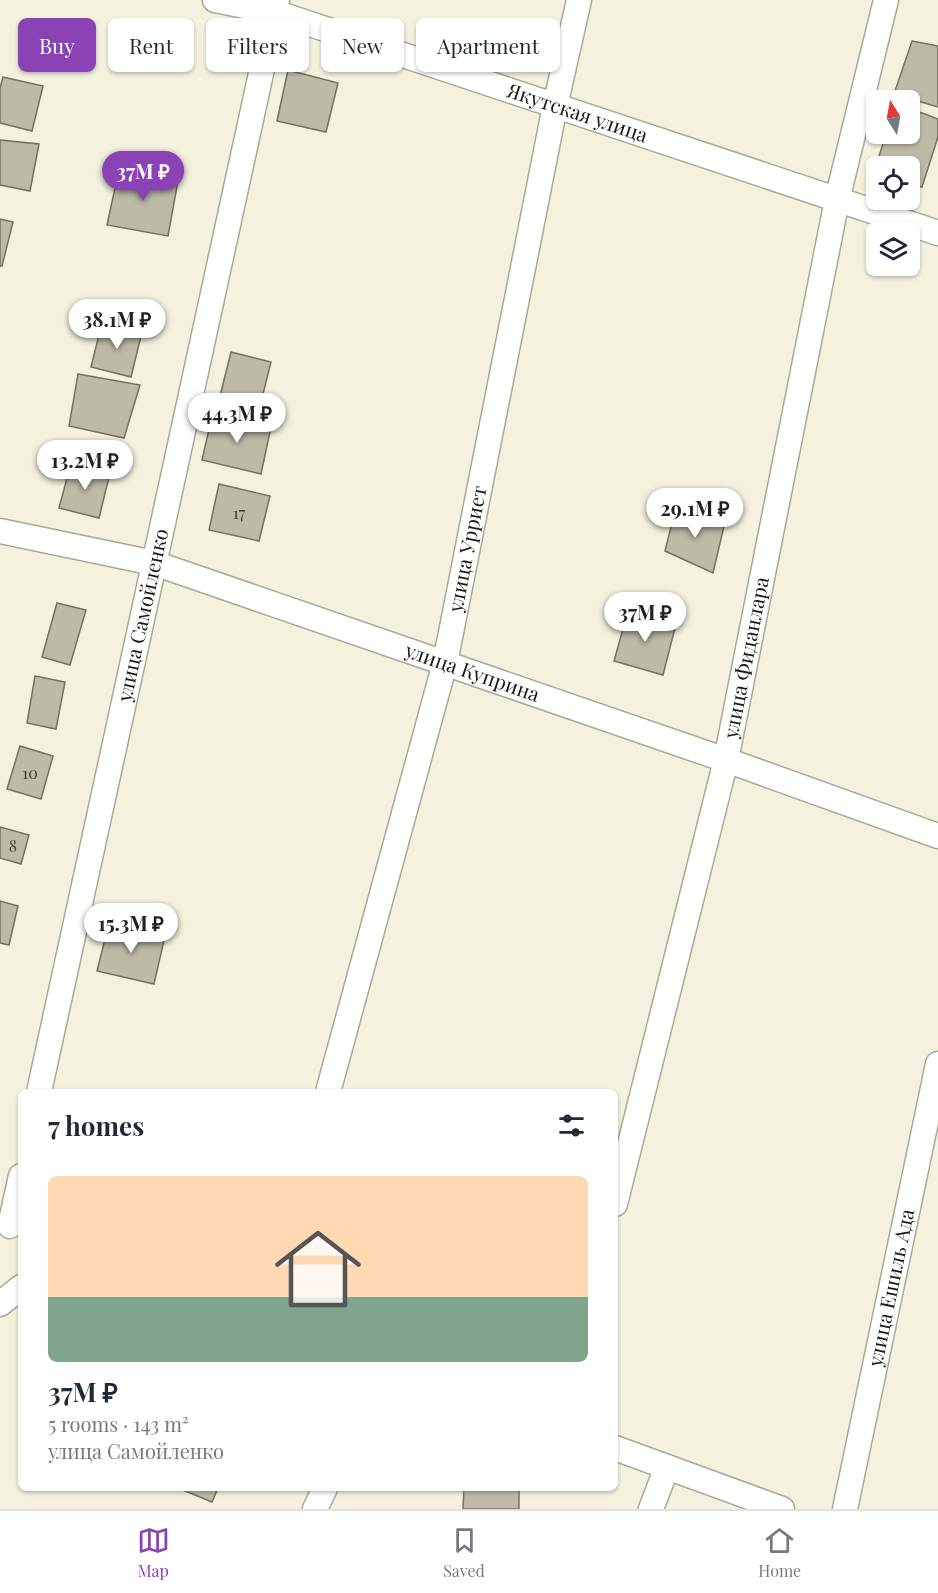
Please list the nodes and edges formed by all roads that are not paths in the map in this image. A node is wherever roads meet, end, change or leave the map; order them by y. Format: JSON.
{"nodes":[{"id":1,"x":215,"y":0,"type":"edge"},
{"id":2,"x":579,"y":0,"type":"edge"},
{"id":3,"x":886,"y":0,"type":"edge"},
{"id":4,"x":276,"y":6,"type":"edge"},
{"id":5,"x":555,"y":106,"type":"junction"},
{"id":6,"x":837,"y":200,"type":"junction"},
{"id":7,"x":938,"y":233,"type":"edge"},
{"id":8,"x":0,"y":531,"type":"edge"},
{"id":9,"x":154,"y":563,"type":"junction"},
{"id":10,"x":445,"y":663,"type":"junction"},
{"id":11,"x":726,"y":760,"type":"junction"},
{"id":12,"x":938,"y":836,"type":"edge"},
{"id":13,"x":938,"y":1064,"type":"edge"},
{"id":14,"x":40,"y":1089,"type":"edge"},
{"id":15,"x":329,"y":1089,"type":"edge"},
{"id":16,"x":18,"y":1190,"type":"edge"},
{"id":17,"x":618,"y":1192,"type":"edge"},
{"id":18,"x":10,"y":1226,"type":"edge"},
{"id":19,"x":18,"y":1289,"type":"edge"},
{"id":20,"x":0,"y":1304,"type":"edge"},
{"id":21,"x":618,"y":1449,"type":"edge"},
{"id":22,"x":667,"y":1467,"type":"junction"},
{"id":23,"x":324,"y":1491,"type":"edge"},
{"id":24,"x":315,"y":1509,"type":"edge"},
{"id":25,"x":651,"y":1509,"type":"edge"},
{"id":26,"x":782,"y":1509,"type":"edge"},
{"id":27,"x":845,"y":1509,"type":"edge"}],
"edges":[{"from":1,"to":4,"type":"street","name":"Якутская улица"},
{"from":2,"to":5,"type":"street","name":"улица Урриет"},
{"from":3,"to":6,"type":"street","name":"улица Фиданлара"},
{"from":4,"to":5,"type":"street","name":"Якутская улица"},
{"from":4,"to":9,"type":"street","name":"улица Самойленко"},
{"from":5,"to":6,"type":"street","name":"Якутская улица"},
{"from":5,"to":10,"type":"street","name":"улица Урриет"},
{"from":6,"to":7,"type":"street","name":"Якутская улица"},
{"from":6,"to":11,"type":"street","name":"улица Фиданлара"},
{"from":8,"to":9,"type":"street","name":"улица Куприна"},
{"from":9,"to":10,"type":"street","name":"улица Куприна"},
{"from":9,"to":14,"type":"street","name":"улица Самойленко"},
{"from":10,"to":11,"type":"street","name":"улица Куприна"},
{"from":10,"to":15,"type":"street","name":"улица Урриет"},
{"from":11,"to":12,"type":"street","name":"улица Куприна"},
{"from":11,"to":17,"type":"street","name":"улица Фиданлара"},
{"from":13,"to":27,"type":"street","name":"улица Ешиль Ада"},
{"from":16,"to":18,"type":"street"},
{"from":19,"to":20,"type":"street"},
{"from":21,"to":22,"type":"street"},
{"from":22,"to":25,"type":"street"},
{"from":22,"to":26,"type":"street"},
{"from":23,"to":24,"type":"street"}]}
